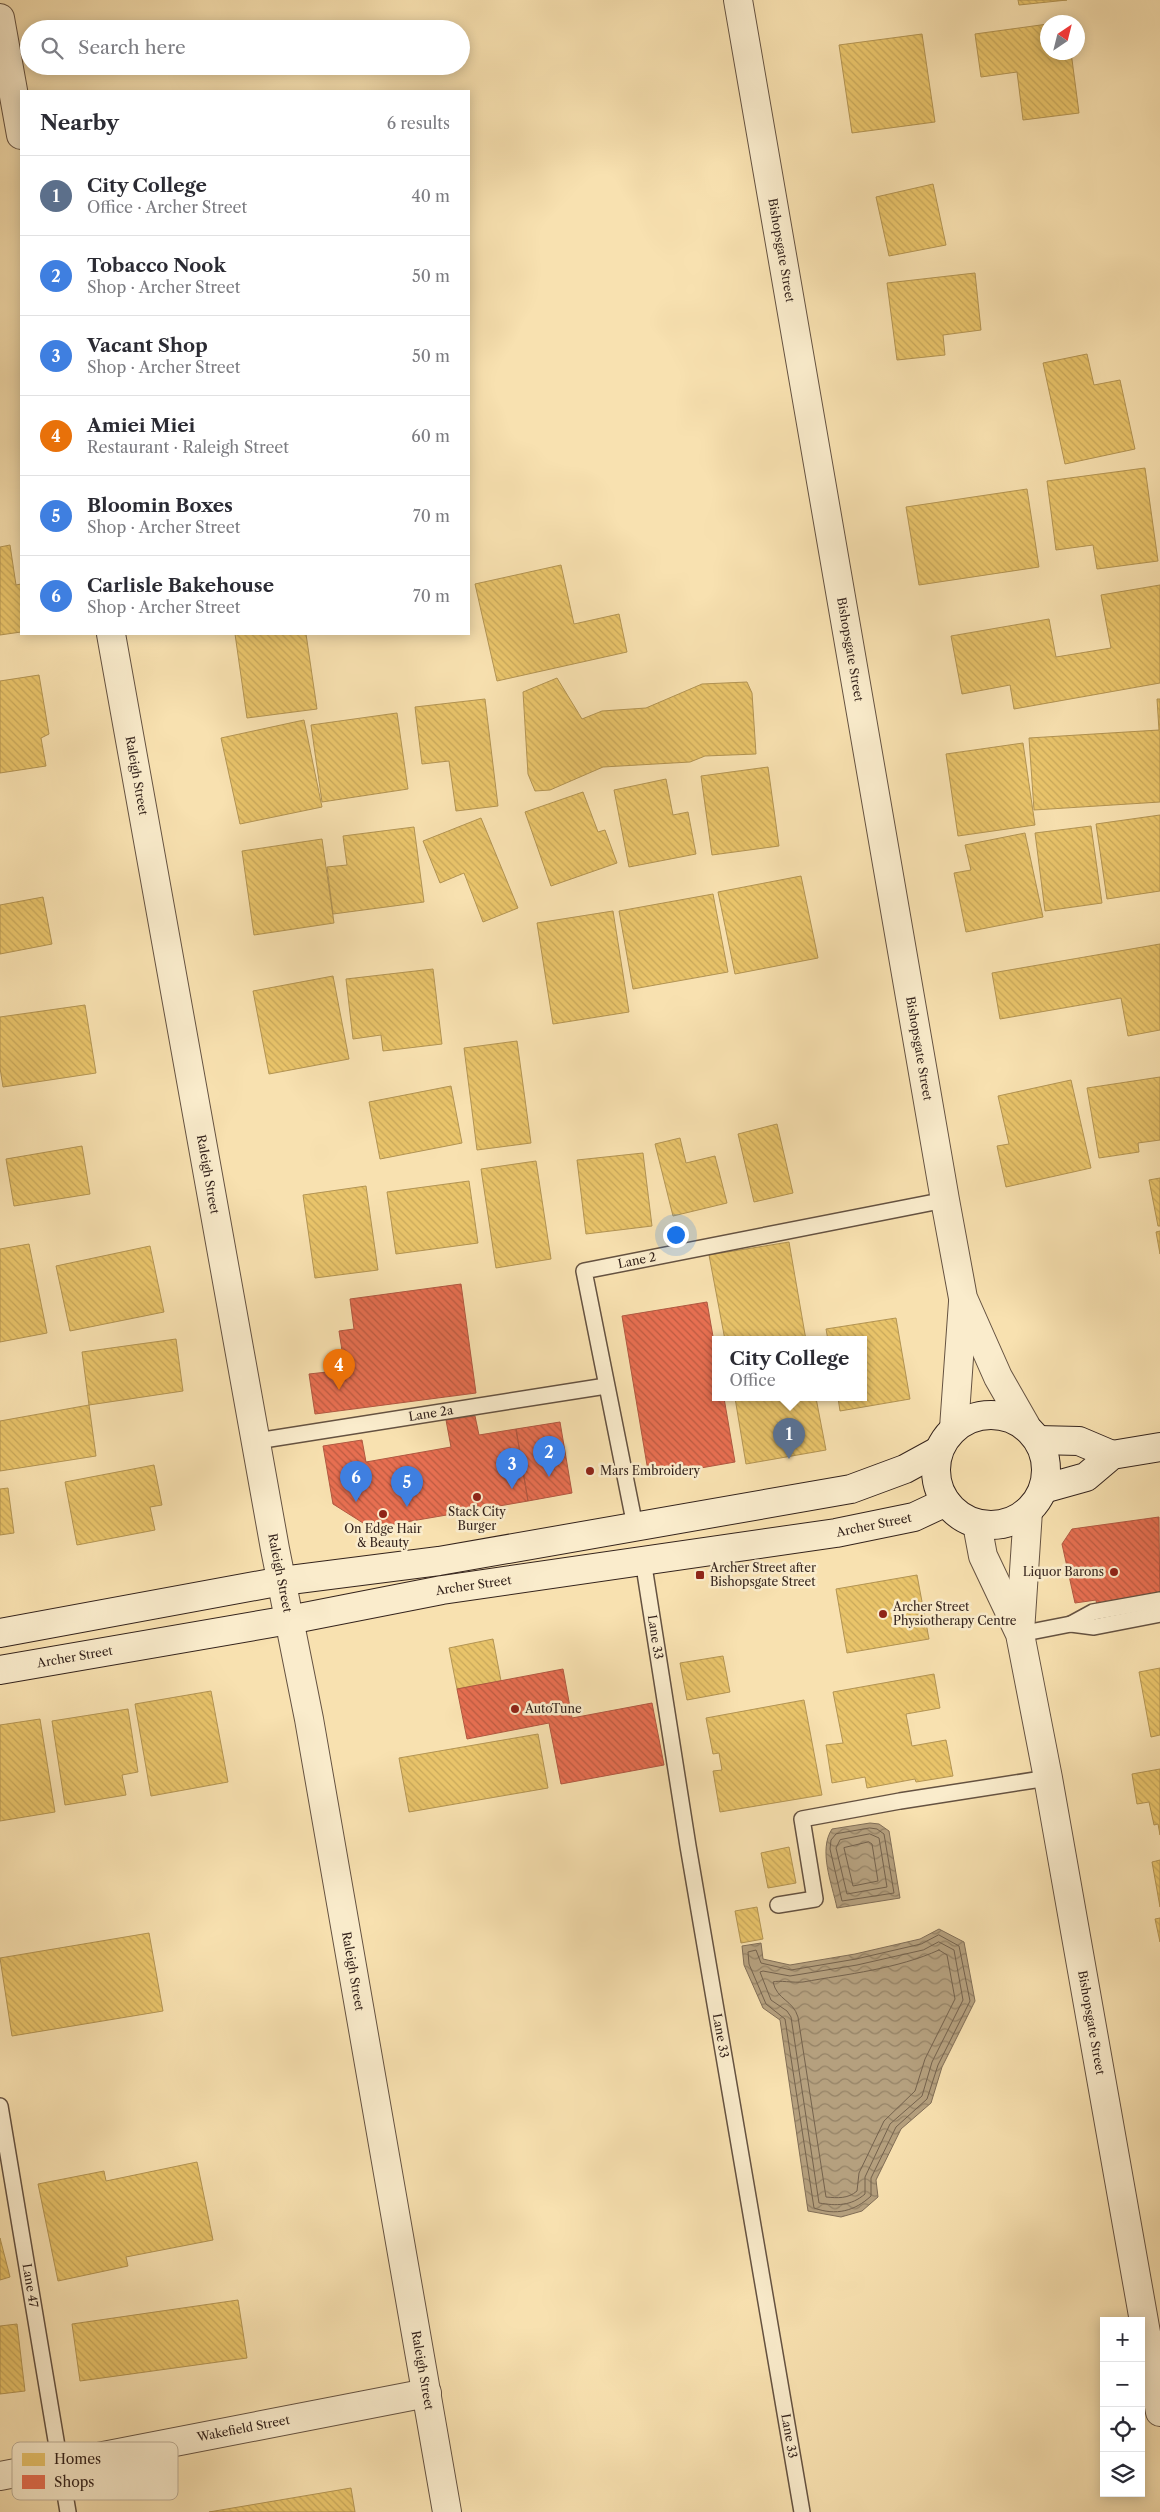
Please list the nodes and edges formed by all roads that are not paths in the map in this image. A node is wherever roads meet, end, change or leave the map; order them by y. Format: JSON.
{"nodes":[{"id":1,"x":738,"y":0,"type":"edge"},
{"id":2,"x":0,"y":18,"type":"edge"},
{"id":3,"x":20,"y":130,"type":"edge"},
{"id":4,"x":111,"y":635,"type":"edge"},
{"id":5,"x":945,"y":1200,"type":"junction"},
{"id":6,"x":963,"y":1298,"type":"junction"},
{"id":7,"x":606,"y":1386,"type":"junction"},
{"id":8,"x":954,"y":1428,"type":"junction"},
{"id":9,"x":1032,"y":1433,"type":"junction"},
{"id":10,"x":256,"y":1441,"type":"junction"},
{"id":11,"x":1160,"y":1447,"type":"edge"},
{"id":12,"x":938,"y":1451,"type":"junction"},
{"id":13,"x":1112,"y":1455,"type":"junction"},
{"id":14,"x":1044,"y":1489,"type":"junction"},
{"id":15,"x":946,"y":1502,"type":"junction"},
{"id":16,"x":1028,"y":1511,"type":"junction"},
{"id":17,"x":978,"y":1524,"type":"junction"},
{"id":18,"x":635,"y":1526,"type":"junction"},
{"id":19,"x":643,"y":1560,"type":"junction"},
{"id":20,"x":282,"y":1581,"type":"junction"},
{"id":21,"x":1160,"y":1600,"type":"edge"},
{"id":22,"x":1160,"y":1614,"type":"edge"},
{"id":23,"x":289,"y":1620,"type":"junction"},
{"id":24,"x":1071,"y":1624,"type":"junction"},
{"id":25,"x":0,"y":1633,"type":"edge"},
{"id":26,"x":1020,"y":1634,"type":"junction"},
{"id":27,"x":0,"y":1670,"type":"edge"},
{"id":28,"x":1048,"y":1778,"type":"junction"},
{"id":29,"x":778,"y":1905,"type":"dead end"},
{"id":30,"x":0,"y":2106,"type":"edge"},
{"id":31,"x":427,"y":2393,"type":"junction"},
{"id":32,"x":1160,"y":2412,"type":"edge"},
{"id":33,"x":56,"y":2442,"type":"edge"},
{"id":34,"x":177,"y":2442,"type":"edge"},
{"id":35,"x":447,"y":2512,"type":"edge"},
{"id":36,"x":802,"y":2512,"type":"edge"}],
"edges":[{"from":1,"to":5,"type":"street","name":"Bishopsgate Street"},
{"from":2,"to":3,"type":"street"},
{"from":4,"to":10,"type":"street","name":"Raleigh Street"},
{"from":5,"to":6,"type":"street","name":"Bishopsgate Street"},
{"from":5,"to":7,"type":"lane","name":"Lane 2"},
{"from":6,"to":8,"type":"street","name":"Bishopsgate Street"},
{"from":6,"to":9,"type":"street","name":"Bishopsgate Street"},
{"from":7,"to":10,"type":"lane","name":"Lane 2a"},
{"from":7,"to":18,"type":"lane","name":"Lane 2"},
{"from":8,"to":9,"type":"street"},
{"from":8,"to":12,"type":"street"},
{"from":9,"to":13,"type":"street"},
{"from":9,"to":14,"type":"street"},
{"from":10,"to":20,"type":"street","name":"Raleigh Street"},
{"from":11,"to":13,"type":"street"},
{"from":12,"to":15,"type":"street"},
{"from":12,"to":18,"type":"street"},
{"from":13,"to":14,"type":"street"},
{"from":14,"to":16,"type":"street"},
{"from":15,"to":17,"type":"street"},
{"from":15,"to":19,"type":"street","name":"Archer Street"},
{"from":16,"to":17,"type":"street"},
{"from":16,"to":26,"type":"street","name":"Bishopsgate Street"},
{"from":17,"to":26,"type":"street","name":"Bishopsgate Street"},
{"from":18,"to":20,"type":"street"},
{"from":19,"to":23,"type":"street","name":"Archer Street"},
{"from":19,"to":36,"type":"lane","name":"Lane 33"},
{"from":20,"to":23,"type":"street","name":"Raleigh Street"},
{"from":20,"to":25,"type":"street"},
{"from":21,"to":24,"type":"lane"},
{"from":22,"to":24,"type":"lane"},
{"from":23,"to":27,"type":"street","name":"Archer Street"},
{"from":23,"to":31,"type":"street","name":"Raleigh Street"},
{"from":24,"to":26,"type":"lane"},
{"from":26,"to":28,"type":"street","name":"Bishopsgate Street"},
{"from":28,"to":29,"type":"lane"},
{"from":28,"to":32,"type":"street","name":"Bishopsgate Street"},
{"from":30,"to":33,"type":"lane","name":"Lane 47"},
{"from":31,"to":34,"type":"street","name":"Wakefield Street"},
{"from":31,"to":35,"type":"street","name":"Raleigh Street"}]}
